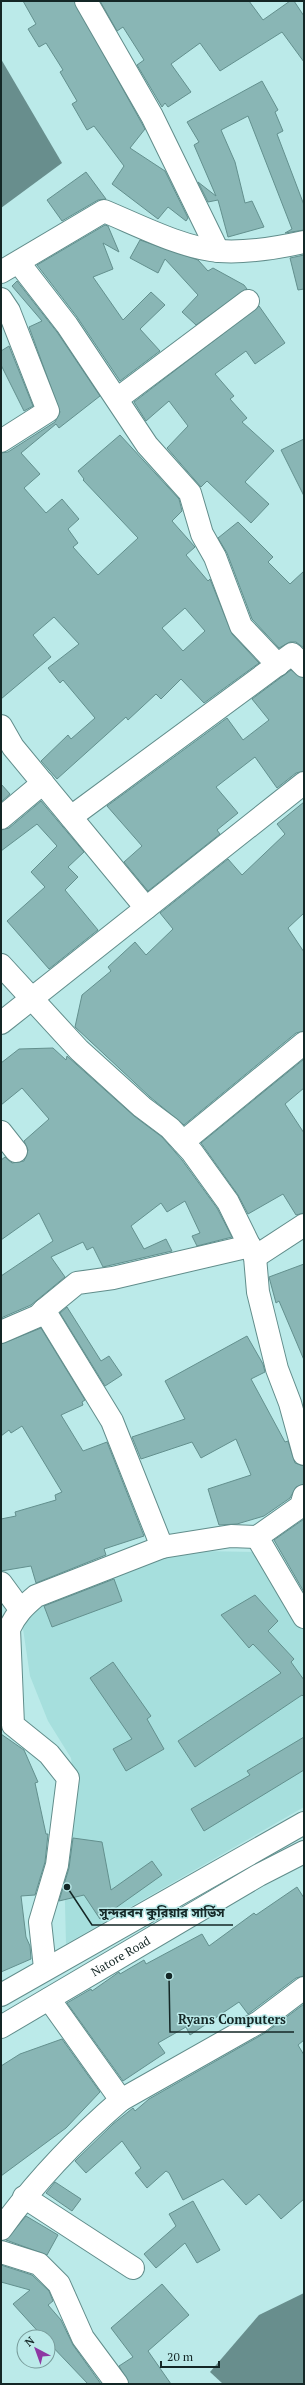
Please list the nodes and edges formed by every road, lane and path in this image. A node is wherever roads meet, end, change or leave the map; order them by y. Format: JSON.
{"nodes":[{"id":1,"x":86,"y":1,"type":"edge"},
{"id":2,"x":304,"y":242,"type":"edge"},
{"id":3,"x":218,"y":251,"type":"junction"},
{"id":4,"x":10,"y":267,"type":"edge"},
{"id":5,"x":1,"y":299,"type":"edge"},
{"id":6,"x":248,"y":301,"type":"dead end"},
{"id":7,"x":117,"y":399,"type":"junction"},
{"id":8,"x":1,"y":441,"type":"edge"},
{"id":9,"x":278,"y":665,"type":"junction"},
{"id":10,"x":304,"y":666,"type":"edge"},
{"id":11,"x":1,"y":726,"type":"edge"},
{"id":12,"x":43,"y":783,"type":"junction"},
{"id":13,"x":304,"y":783,"type":"edge"},
{"id":14,"x":71,"y":817,"type":"junction"},
{"id":15,"x":1,"y":818,"type":"edge"},
{"id":16,"x":146,"y":908,"type":"junction"},
{"id":17,"x":1,"y":965,"type":"edge"},
{"id":18,"x":32,"y":999,"type":"junction"},
{"id":19,"x":1,"y":1023,"type":"edge"},
{"id":20,"x":304,"y":1043,"type":"edge"},
{"id":21,"x":1,"y":1132,"type":"edge"},
{"id":22,"x":183,"y":1142,"type":"junction"},
{"id":23,"x":16,"y":1151,"type":"dead end"},
{"id":24,"x":304,"y":1225,"type":"edge"},
{"id":25,"x":253,"y":1251,"type":"junction"},
{"id":26,"x":44,"y":1310,"type":"junction"},
{"id":27,"x":1,"y":1332,"type":"edge"},
{"id":28,"x":304,"y":1454,"type":"edge"},
{"id":29,"x":304,"y":1496,"type":"edge"},
{"id":30,"x":257,"y":1537,"type":"junction"},
{"id":31,"x":162,"y":1547,"type":"junction"},
{"id":32,"x":1,"y":1583,"type":"edge"},
{"id":33,"x":20,"y":1609,"type":"junction"},
{"id":34,"x":304,"y":1617,"type":"edge"},
{"id":35,"x":7,"y":1729,"type":"edge"},
{"id":36,"x":304,"y":1823,"type":"edge"},
{"id":37,"x":304,"y":1852,"type":"edge"},
{"id":38,"x":45,"y":1968,"type":"junction"},
{"id":39,"x":304,"y":1988,"type":"edge"},
{"id":40,"x":1,"y":1994,"type":"edge"},
{"id":41,"x":48,"y":1998,"type":"junction"},
{"id":42,"x":1,"y":2027,"type":"edge"},
{"id":43,"x":121,"y":2100,"type":"junction"},
{"id":44,"x":24,"y":2197,"type":"junction"},
{"id":45,"x":1,"y":2229,"type":"edge"},
{"id":46,"x":1,"y":2252,"type":"edge"},
{"id":47,"x":133,"y":2268,"type":"dead end"},
{"id":48,"x":117,"y":2384,"type":"edge"}],
"edges":[{"from":1,"to":3,"type":"main road"},
{"from":2,"to":3,"type":"main road"},
{"from":3,"to":4,"type":"main road"},
{"from":4,"to":7,"type":"main road"},
{"from":5,"to":8,"type":"main road"},
{"from":6,"to":7,"type":"main road"},
{"from":7,"to":9,"type":"main road"},
{"from":9,"to":10,"type":"main road"},
{"from":9,"to":14,"type":"main road"},
{"from":11,"to":12,"type":"main road"},
{"from":12,"to":14,"type":"main road"},
{"from":12,"to":15,"type":"main road"},
{"from":13,"to":16,"type":"main road"},
{"from":14,"to":16,"type":"main road"},
{"from":16,"to":18,"type":"main road"},
{"from":17,"to":18,"type":"main road"},
{"from":18,"to":19,"type":"main road"},
{"from":18,"to":22,"type":"main road"},
{"from":20,"to":22,"type":"main road"},
{"from":21,"to":23,"type":"main road"},
{"from":22,"to":25,"type":"main road"},
{"from":24,"to":25,"type":"main road"},
{"from":25,"to":26,"type":"main road"},
{"from":25,"to":28,"type":"main road"},
{"from":26,"to":27,"type":"main road"},
{"from":26,"to":31,"type":"main road"},
{"from":29,"to":30,"type":"main road"},
{"from":30,"to":31,"type":"main road"},
{"from":30,"to":34,"type":"main road"},
{"from":31,"to":33,"type":"main road"},
{"from":32,"to":33,"type":"main road"},
{"from":33,"to":35,"type":"main road"},
{"from":35,"to":38,"type":"main road"},
{"from":36,"to":38,"type":"main road"},
{"from":37,"to":41,"type":"main road","name":"Natore Road"},
{"from":38,"to":40,"type":"main road"},
{"from":39,"to":43,"type":"main road"},
{"from":41,"to":42,"type":"main road","name":"Natore Road"},
{"from":41,"to":43,"type":"main road"},
{"from":43,"to":44,"type":"main road"},
{"from":44,"to":45,"type":"main road"},
{"from":44,"to":47,"type":"main road"},
{"from":46,"to":48,"type":"main road"}]}
